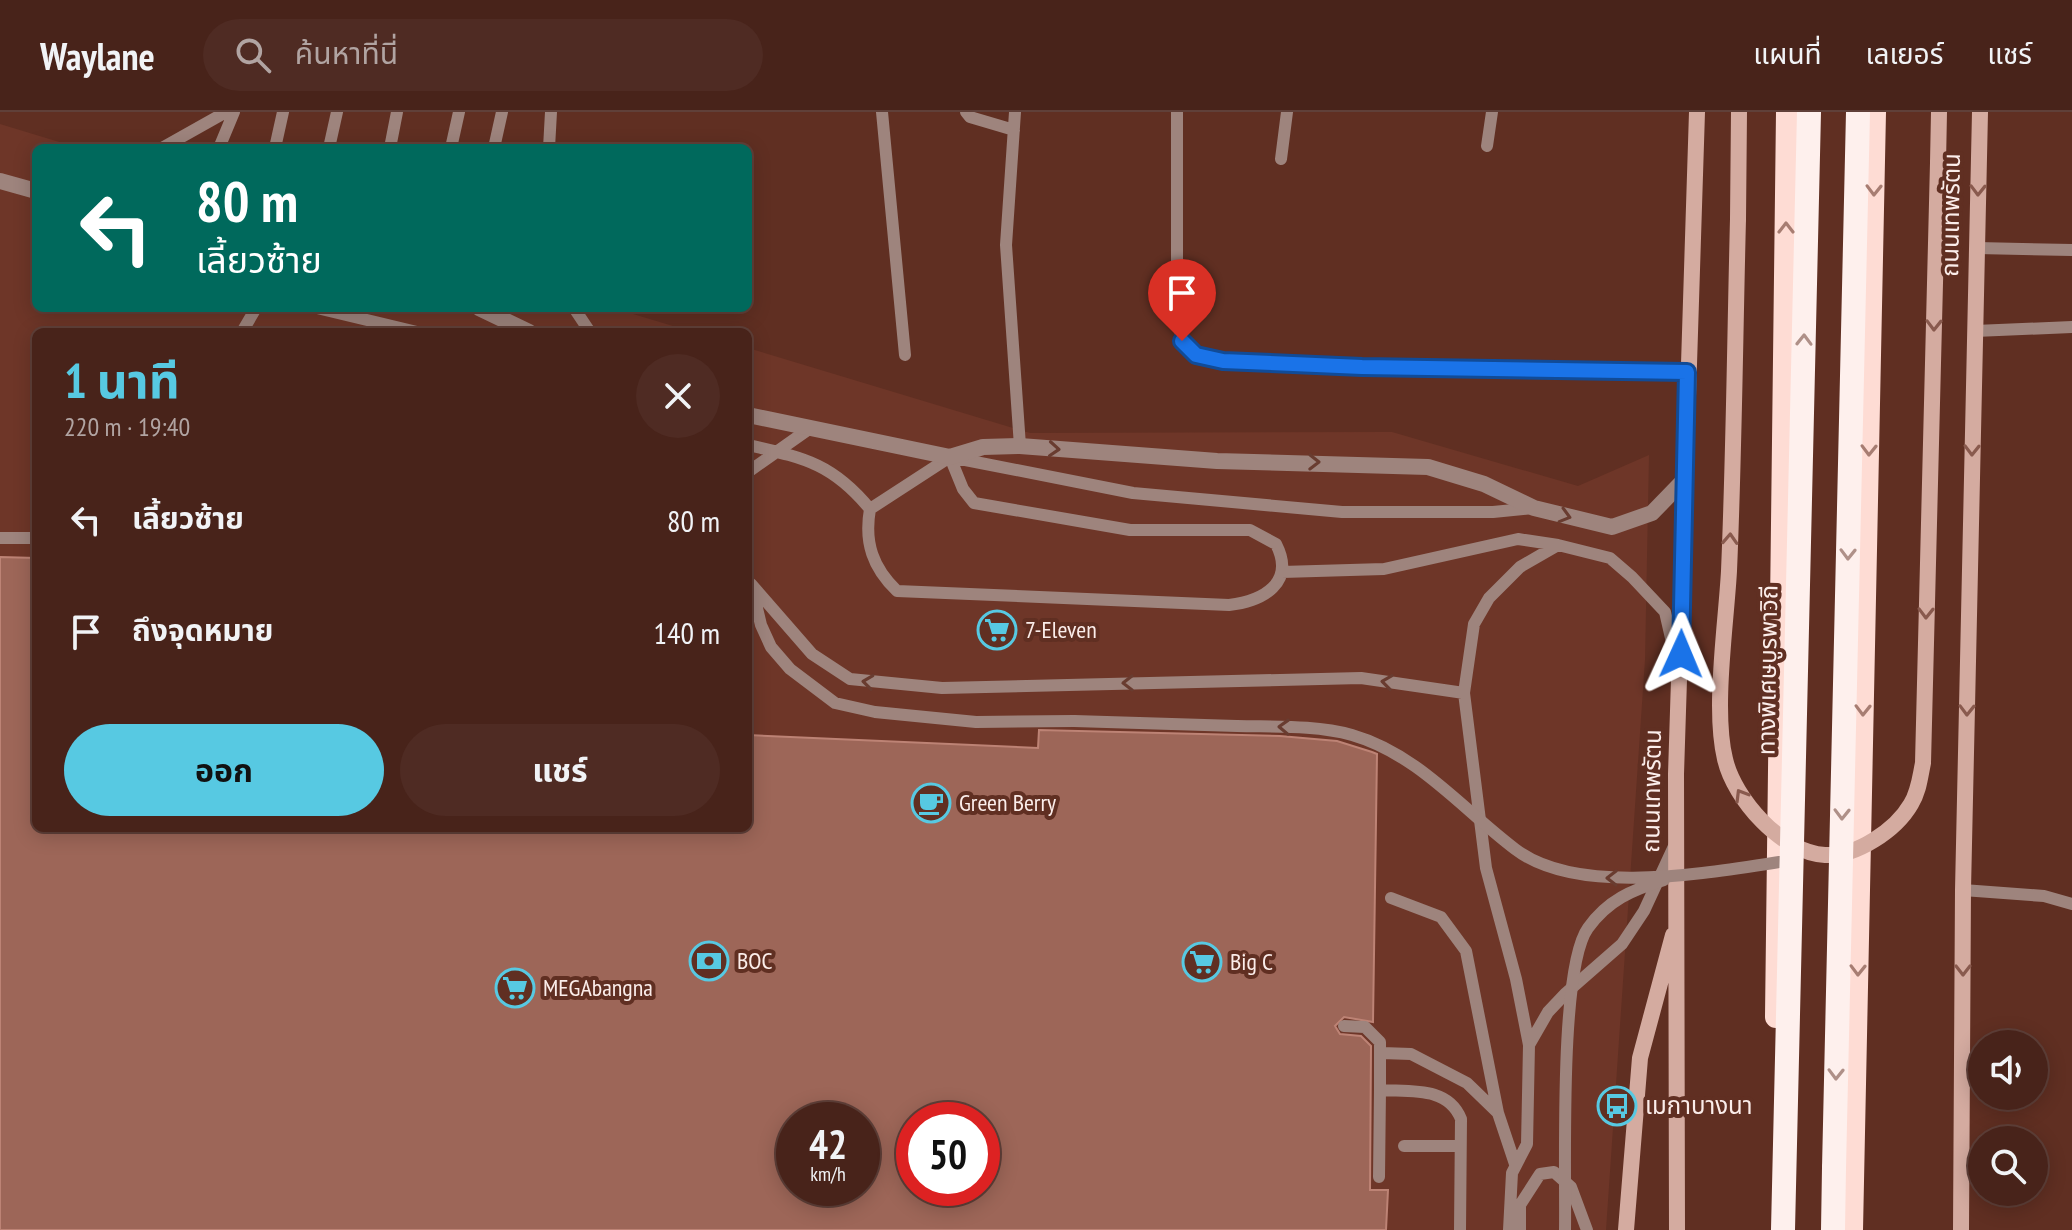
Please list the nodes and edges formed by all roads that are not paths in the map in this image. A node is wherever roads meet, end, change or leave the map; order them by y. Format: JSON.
{"nodes":[{"id":1,"x":226,"y":112,"type":"edge"},
{"id":2,"x":234,"y":112,"type":"edge"},
{"id":3,"x":283,"y":112,"type":"edge"},
{"id":4,"x":337,"y":112,"type":"edge"},
{"id":5,"x":397,"y":112,"type":"edge"},
{"id":6,"x":459,"y":112,"type":"edge"},
{"id":7,"x":502,"y":112,"type":"edge"},
{"id":8,"x":551,"y":112,"type":"edge"},
{"id":9,"x":882,"y":112,"type":"edge"},
{"id":10,"x":966,"y":112,"type":"edge"},
{"id":11,"x":1015,"y":112,"type":"edge"},
{"id":12,"x":1177,"y":112,"type":"edge"},
{"id":13,"x":1287,"y":112,"type":"edge"},
{"id":14,"x":1492,"y":112,"type":"edge"},
{"id":15,"x":1697,"y":112,"type":"edge"},
{"id":16,"x":1739,"y":112,"type":"edge"},
{"id":17,"x":1787,"y":112,"type":"edge"},
{"id":18,"x":1809,"y":112,"type":"edge"},
{"id":19,"x":1858,"y":112,"type":"edge"},
{"id":20,"x":1875,"y":112,"type":"edge"},
{"id":21,"x":1939,"y":112,"type":"edge"},
{"id":22,"x":1980,"y":112,"type":"edge"},
{"id":23,"x":1014,"y":130,"type":"junction"},
{"id":24,"x":169,"y":144,"type":"edge"},
{"id":25,"x":221,"y":144,"type":"edge"},
{"id":26,"x":276,"y":144,"type":"edge"},
{"id":27,"x":330,"y":144,"type":"edge"},
{"id":28,"x":391,"y":144,"type":"edge"},
{"id":29,"x":452,"y":144,"type":"edge"},
{"id":30,"x":495,"y":144,"type":"edge"},
{"id":31,"x":549,"y":144,"type":"edge"},
{"id":32,"x":1487,"y":146,"type":"dead end"},
{"id":33,"x":1281,"y":159,"type":"dead end"},
{"id":34,"x":0,"y":181,"type":"edge"},
{"id":35,"x":32,"y":190,"type":"edge"},
{"id":36,"x":1977,"y":248,"type":"junction"},
{"id":37,"x":2072,"y":250,"type":"edge"},
{"id":38,"x":334,"y":312,"type":"edge"},
{"id":39,"x":487,"y":312,"type":"edge"},
{"id":40,"x":488,"y":312,"type":"edge"},
{"id":41,"x":2072,"y":327,"type":"edge"},
{"id":42,"x":400,"y":328,"type":"edge"},
{"id":43,"x":510,"y":328,"type":"edge"},
{"id":44,"x":521,"y":328,"type":"edge"},
{"id":45,"x":1975,"y":331,"type":"junction"},
{"id":46,"x":905,"y":355,"type":"dead end"},
{"id":47,"x":1687,"y":372,"type":"junction"},
{"id":48,"x":752,"y":416,"type":"edge"},
{"id":49,"x":809,"y":429,"type":"junction"},
{"id":50,"x":752,"y":446,"type":"edge"},
{"id":51,"x":1020,"y":446,"type":"junction"},
{"id":52,"x":777,"y":452,"type":"junction"},
{"id":53,"x":950,"y":457,"type":"junction"},
{"id":54,"x":752,"y":469,"type":"edge"},
{"id":55,"x":1684,"y":480,"type":"junction"},
{"id":56,"x":1534,"y":508,"type":"junction"},
{"id":57,"x":870,"y":509,"type":"junction"},
{"id":58,"x":0,"y":538,"type":"edge"},
{"id":59,"x":32,"y":538,"type":"edge"},
{"id":60,"x":1558,"y":545,"type":"junction"},
{"id":61,"x":1282,"y":572,"type":"junction"},
{"id":62,"x":752,"y":585,"type":"edge"},
{"id":63,"x":752,"y":593,"type":"edge"},
{"id":64,"x":1681,"y":683,"type":"junction"},
{"id":65,"x":1464,"y":693,"type":"junction"},
{"id":66,"x":1676,"y":842,"type":"junction"},
{"id":67,"x":1825,"y":855,"type":"junction"},
{"id":68,"x":1690,"y":872,"type":"junction"},
{"id":69,"x":1963,"y":890,"type":"junction"},
{"id":70,"x":1391,"y":898,"type":"dead end"},
{"id":71,"x":2072,"y":904,"type":"edge"},
{"id":72,"x":1679,"y":915,"type":"junction"},
{"id":73,"x":1344,"y":1026,"type":"dead end"},
{"id":74,"x":1529,"y":1045,"type":"junction"},
{"id":75,"x":1382,"y":1053,"type":"junction"},
{"id":76,"x":1380,"y":1090,"type":"junction"},
{"id":77,"x":1498,"y":1113,"type":"junction"},
{"id":78,"x":1404,"y":1146,"type":"dead end"},
{"id":79,"x":1460,"y":1146,"type":"junction"},
{"id":80,"x":1515,"y":1164,"type":"junction"},
{"id":81,"x":1379,"y":1177,"type":"dead end"},
{"id":82,"x":1460,"y":1230,"type":"edge"},
{"id":83,"x":1509,"y":1230,"type":"edge"},
{"id":84,"x":1520,"y":1230,"type":"edge"},
{"id":85,"x":1565,"y":1230,"type":"edge"},
{"id":86,"x":1587,"y":1230,"type":"edge"},
{"id":87,"x":1626,"y":1230,"type":"edge"},
{"id":88,"x":1677,"y":1230,"type":"edge"},
{"id":89,"x":1771,"y":1230,"type":"edge"},
{"id":90,"x":1783,"y":1230,"type":"edge"},
{"id":91,"x":1833,"y":1230,"type":"edge"},
{"id":92,"x":1852,"y":1230,"type":"edge"},
{"id":93,"x":1961,"y":1230,"type":"edge"}],
"edges":[{"from":1,"to":24,"type":"lane"},
{"from":2,"to":25,"type":"lane"},
{"from":3,"to":26,"type":"lane"},
{"from":4,"to":27,"type":"lane"},
{"from":5,"to":28,"type":"lane"},
{"from":6,"to":29,"type":"lane"},
{"from":7,"to":30,"type":"lane"},
{"from":8,"to":31,"type":"lane"},
{"from":9,"to":46,"type":"lane"},
{"from":10,"to":23,"type":"lane"},
{"from":11,"to":23,"type":"lane"},
{"from":12,"to":47,"type":"lane"},
{"from":13,"to":33,"type":"lane"},
{"from":14,"to":32,"type":"lane"},
{"from":15,"to":47,"type":"main road","name":"ถนนเทพรัตน"},
{"from":67,"to":16,"type":"main road","one_way":true,"bridge":true},
{"from":89,"to":17,"type":"highway","one_way":true},
{"from":90,"to":18,"type":"highway","name":"ทางพิเศษบูรพาวิถี","one_way":true,"bridge":true},
{"from":19,"to":91,"type":"highway","one_way":true,"bridge":true},
{"from":20,"to":92,"type":"highway","one_way":true},
{"from":21,"to":67,"type":"main road","one_way":true,"bridge":true},
{"from":22,"to":36,"type":"main road","name":"ถนนเทพรัตน","one_way":true},
{"from":23,"to":51,"type":"lane"},
{"from":34,"to":35,"type":"street"},
{"from":36,"to":37,"type":"lane"},
{"from":36,"to":45,"type":"main road","name":"ถนนเทพรัตน"},
{"from":38,"to":42,"type":"lane"},
{"from":39,"to":43,"type":"lane"},
{"from":40,"to":44,"type":"street"},
{"from":41,"to":45,"type":"lane"},
{"from":45,"to":69,"type":"main road","name":"ถนนเทพรัตน","one_way":true},
{"from":47,"to":55,"type":"main road","name":"ถนนเทพรัตน"},
{"from":48,"to":49,"type":"street"},
{"from":49,"to":52,"type":"lane"},
{"from":49,"to":53,"type":"street"},
{"from":50,"to":52,"type":"lane"},
{"from":51,"to":53,"type":"street"},
{"from":51,"to":56,"type":"street","one_way":true},
{"from":52,"to":54,"type":"lane"},
{"from":52,"to":57,"type":"lane"},
{"from":53,"to":56,"type":"lane"},
{"from":53,"to":57,"type":"lane"},
{"from":53,"to":61,"type":"lane"},
{"from":56,"to":55,"type":"street","one_way":true},
{"from":55,"to":64,"type":"main road","name":"ถนนเทพรัตน"},
{"from":57,"to":61,"type":"lane"},
{"from":58,"to":59,"type":"lane"},
{"from":60,"to":61,"type":"lane"},
{"from":60,"to":64,"type":"lane"},
{"from":60,"to":65,"type":"lane"},
{"from":65,"to":62,"type":"lane","one_way":true},
{"from":68,"to":63,"type":"lane","one_way":true,"bridge":true},
{"from":64,"to":66,"type":"main road","name":"ถนนเทพรัตน"},
{"from":65,"to":74,"type":"lane"},
{"from":66,"to":72,"type":"main road","name":"ถนนเทพรัตน"},
{"from":66,"to":74,"type":"lane"},
{"from":67,"to":68,"type":"lane","bridge":true},
{"from":68,"to":85,"type":"lane","bridge":true},
{"from":69,"to":71,"type":"lane"},
{"from":69,"to":93,"type":"main road","name":"ถนนเทพรัตน","one_way":true},
{"from":70,"to":77,"type":"lane"},
{"from":72,"to":87,"type":"main road"},
{"from":72,"to":88,"type":"main road","name":"ถนนเทพรัตน"},
{"from":73,"to":75,"type":"lane"},
{"from":74,"to":80,"type":"lane"},
{"from":75,"to":76,"type":"lane"},
{"from":75,"to":77,"type":"lane"},
{"from":76,"to":79,"type":"lane"},
{"from":76,"to":81,"type":"lane"},
{"from":77,"to":80,"type":"lane"},
{"from":78,"to":79,"type":"lane"},
{"from":79,"to":82,"type":"lane"},
{"from":80,"to":83,"type":"lane"},
{"from":84,"to":86,"type":"lane"}]}
